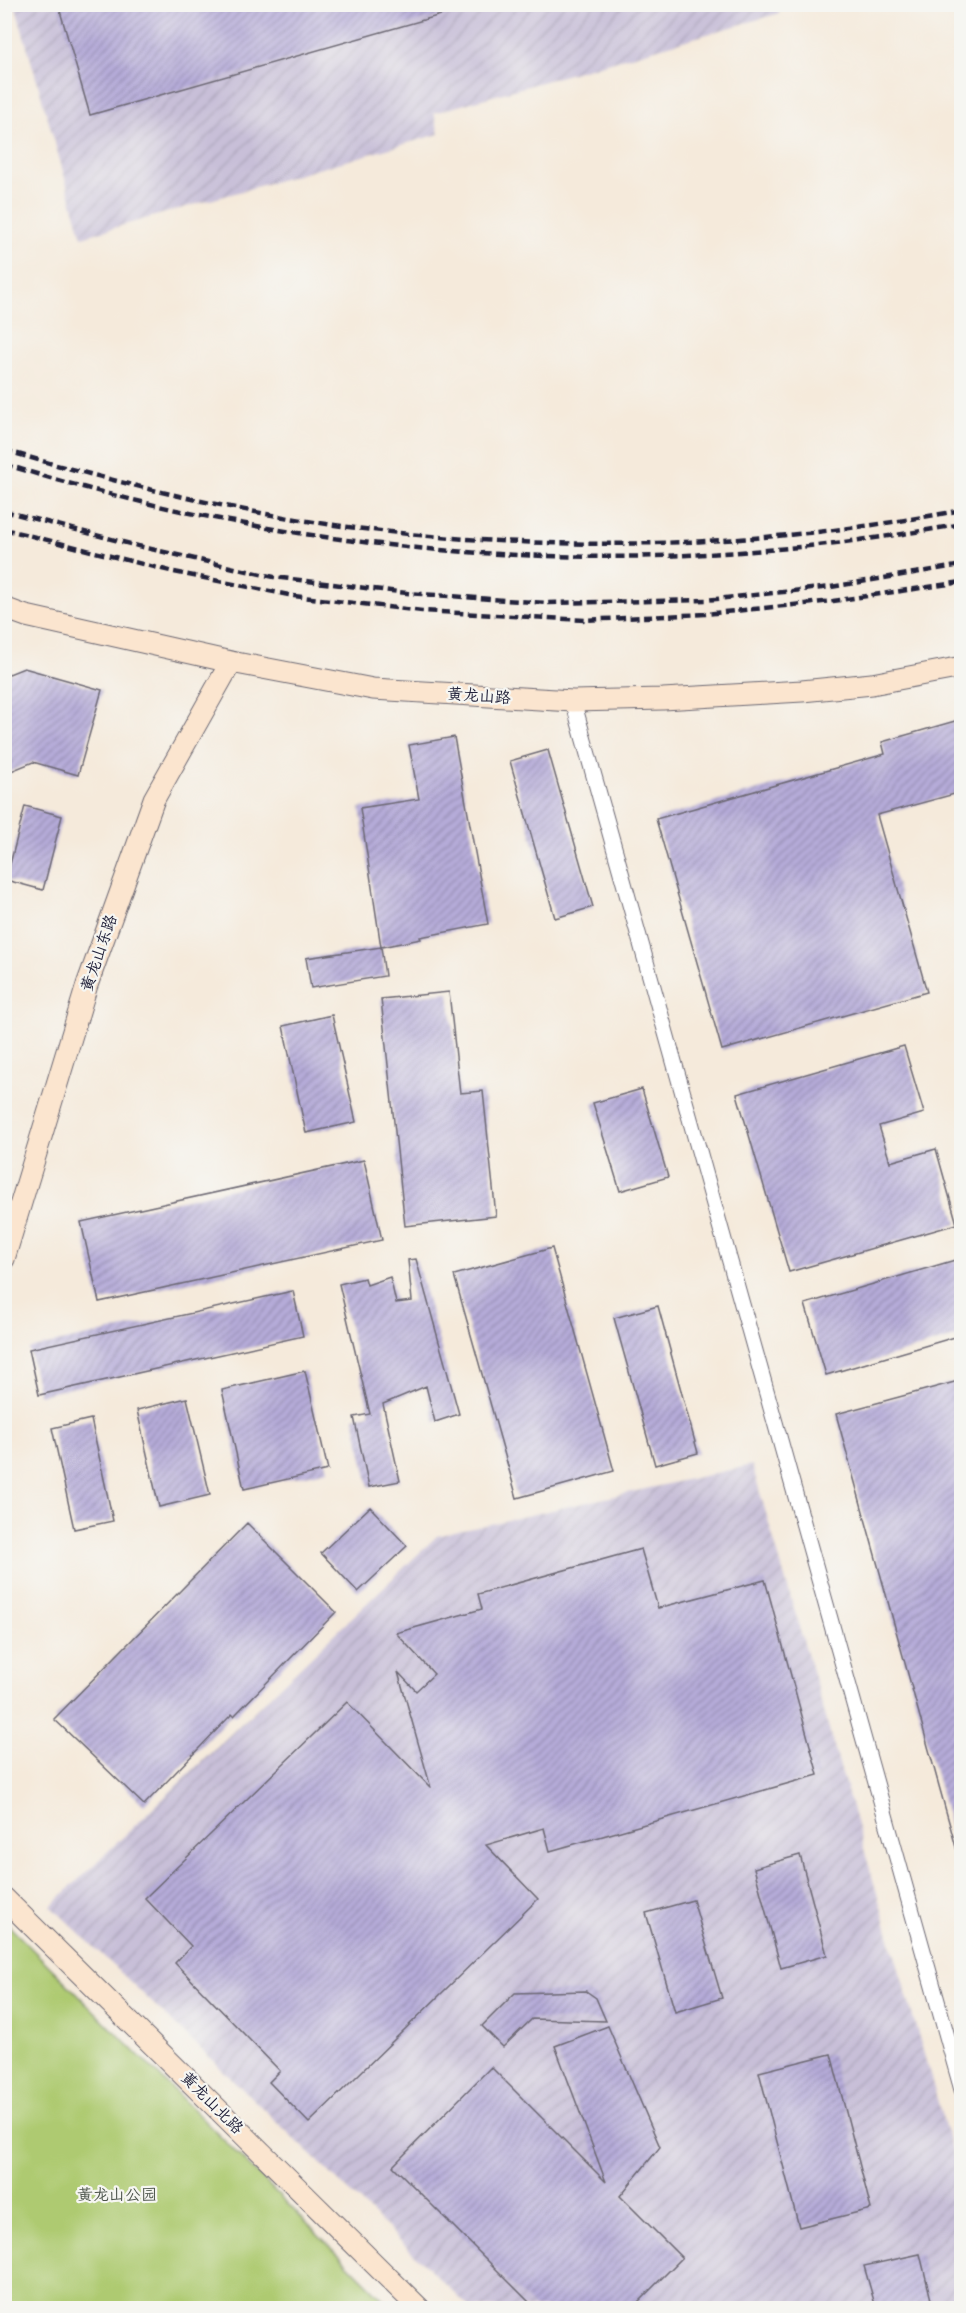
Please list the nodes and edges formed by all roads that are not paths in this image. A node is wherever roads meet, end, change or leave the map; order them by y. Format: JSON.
{"nodes":[{"id":1,"x":4,"y":608,"type":"edge"},
{"id":2,"x":231,"y":662,"type":"junction"},
{"id":3,"x":962,"y":667,"type":"edge"},
{"id":4,"x":573,"y":701,"type":"junction"},
{"id":5,"x":4,"y":1259,"type":"edge"},
{"id":6,"x":4,"y":1898,"type":"edge"},
{"id":7,"x":962,"y":2090,"type":"edge"},
{"id":8,"x":419,"y":2308,"type":"edge"}],
"edges":[{"from":1,"to":2,"type":"street","name":"黄龙山路"},
{"from":2,"to":4,"type":"street","name":"黄龙山路"},
{"from":2,"to":5,"type":"street","name":"黄龙山东路"},
{"from":3,"to":4,"type":"street","name":"黄龙山路"},
{"from":4,"to":7,"type":"street"},
{"from":6,"to":8,"type":"street","name":"黄龙山北路"}]}
